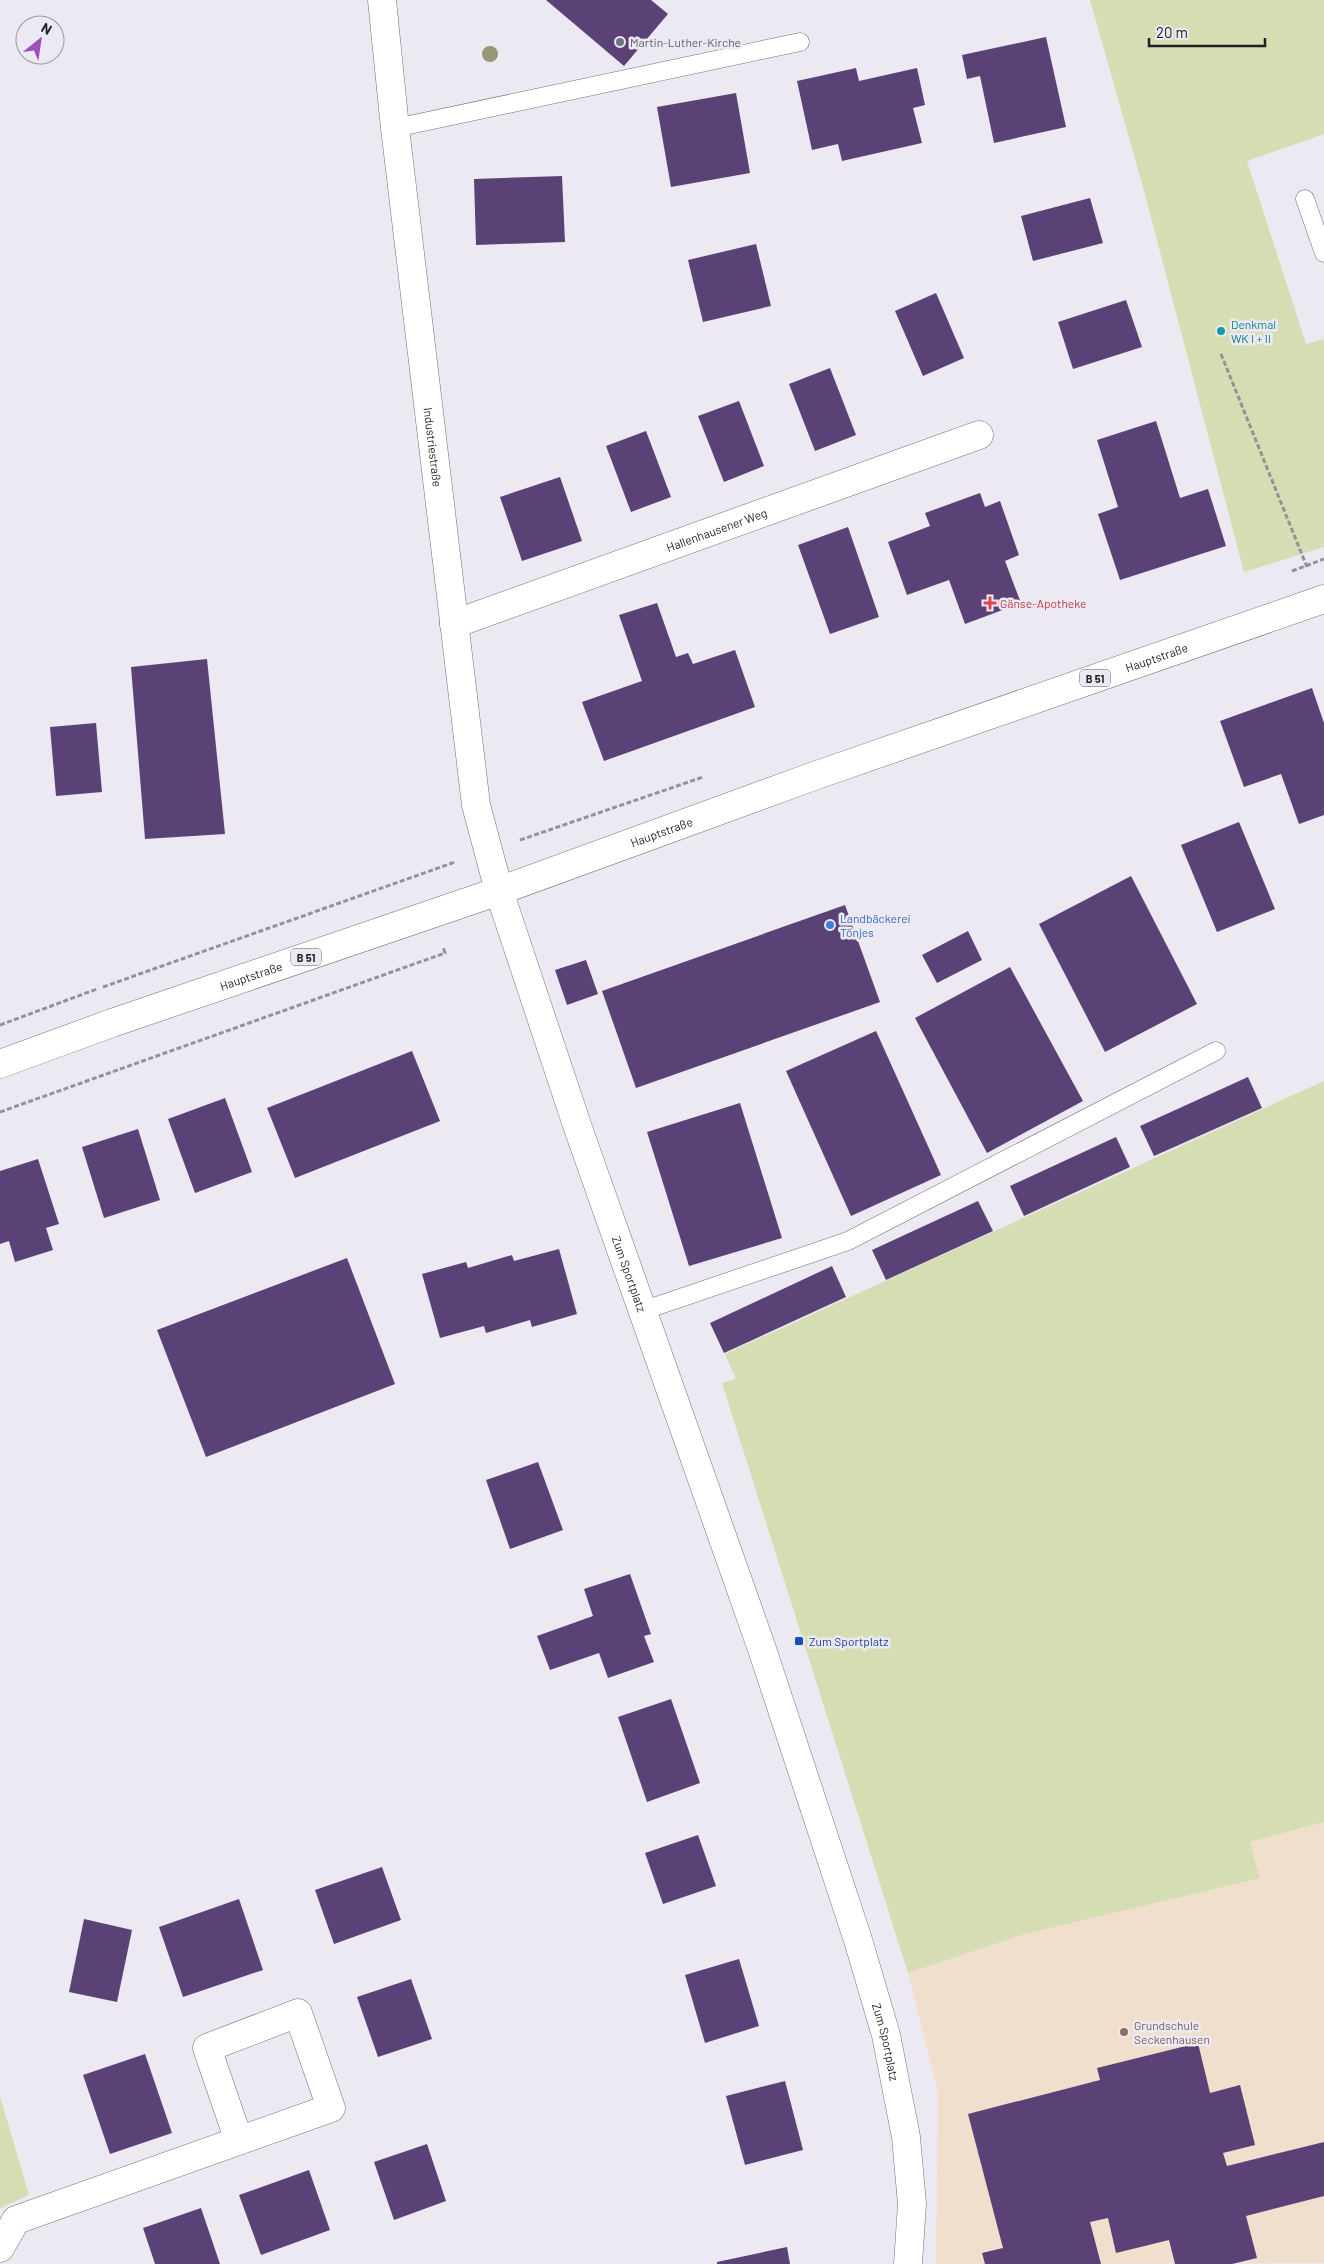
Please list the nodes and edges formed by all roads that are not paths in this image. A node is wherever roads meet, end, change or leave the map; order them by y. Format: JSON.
{"nodes":[{"id":1,"x":382,"y":0,"type":"edge"},
{"id":2,"x":800,"y":42,"type":"dead end"},
{"id":3,"x":395,"y":128,"type":"junction"},
{"id":4,"x":1304,"y":200,"type":"dead end"},
{"id":5,"x":1324,"y":253,"type":"edge"},
{"id":6,"x":979,"y":435,"type":"dead end"},
{"id":7,"x":1321,"y":600,"type":"edge"},
{"id":8,"x":454,"y":624,"type":"junction"},
{"id":9,"x":499,"y":891,"type":"junction"},
{"id":10,"x":1216,"y":1051,"type":"dead end"},
{"id":11,"x":0,"y":1064,"type":"edge"},
{"id":12,"x":642,"y":1311,"type":"junction"},
{"id":13,"x":239,"y":2141,"type":"junction"},
{"id":14,"x":0,"y":2248,"type":"edge"},
{"id":15,"x":0,"y":2260,"type":"edge"},
{"id":16,"x":1,"y":2264,"type":"edge"},
{"id":17,"x":908,"y":2264,"type":"edge"}],
"edges":[{"from":1,"to":3,"type":"street","name":"Industriestraße"},
{"from":2,"to":3,"type":"lane"},
{"from":3,"to":8,"type":"street","name":"Industriestraße"},
{"from":4,"to":5,"type":"lane"},
{"from":6,"to":8,"type":"street","name":"Hallenhausener Weg"},
{"from":7,"to":9,"type":"street","name":"Hauptstraße","number":"B 51"},
{"from":8,"to":9,"type":"street","name":"Industriestraße"},
{"from":9,"to":11,"type":"street","name":"Hauptstraße","number":"B 51"},
{"from":9,"to":12,"type":"street","name":"Zum Sportplatz"},
{"from":10,"to":12,"type":"lane"},
{"from":12,"to":17,"type":"street","name":"Zum Sportplatz"},
{"from":13,"to":13,"type":"street"},
{"from":13,"to":14,"type":"street"},
{"from":15,"to":16,"type":"street"}]}
